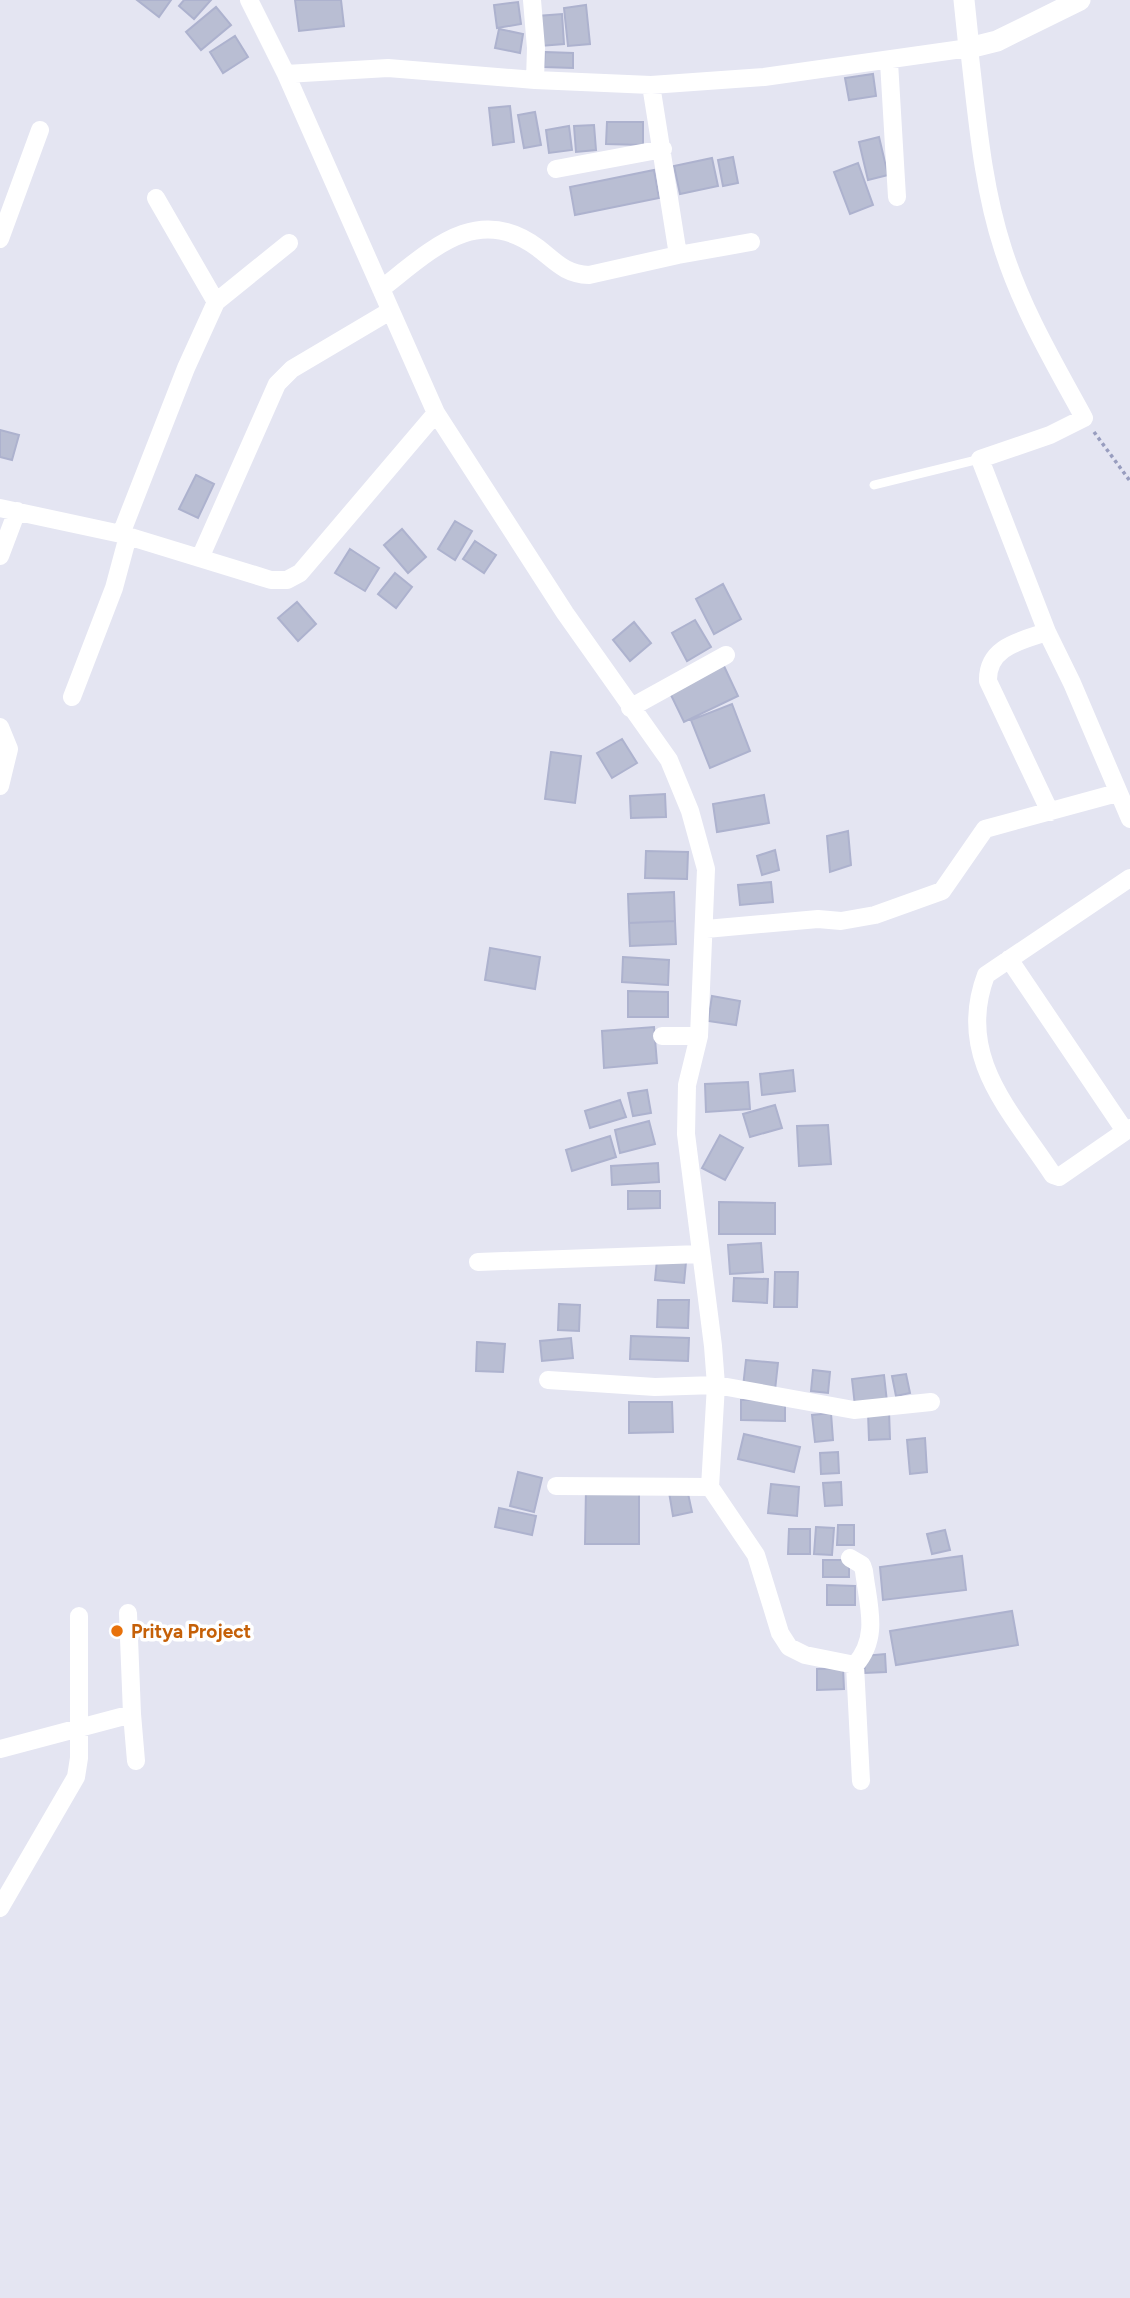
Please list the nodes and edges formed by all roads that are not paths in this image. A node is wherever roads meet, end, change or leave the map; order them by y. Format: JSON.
{"nodes":[{"id":1,"x":248,"y":0,"type":"edge"},
{"id":2,"x":532,"y":0,"type":"edge"},
{"id":3,"x":964,"y":0,"type":"edge"},
{"id":4,"x":1080,"y":0,"type":"edge"},
{"id":5,"x":982,"y":45,"type":"junction"},
{"id":6,"x":889,"y":62,"type":"junction"},
{"id":7,"x":285,"y":74,"type":"junction"},
{"id":8,"x":535,"y":80,"type":"junction"},
{"id":9,"x":651,"y":85,"type":"junction"},
{"id":10,"x":40,"y":130,"type":"dead end"},
{"id":11,"x":663,"y":149,"type":"junction"},
{"id":12,"x":556,"y":169,"type":"dead end"},
{"id":13,"x":897,"y":197,"type":"dead end"},
{"id":14,"x":156,"y":198,"type":"dead end"},
{"id":15,"x":0,"y":239,"type":"edge"},
{"id":16,"x":751,"y":242,"type":"dead end"},
{"id":17,"x":289,"y":243,"type":"dead end"},
{"id":18,"x":678,"y":255,"type":"junction"},
{"id":19,"x":381,"y":289,"type":"junction"},
{"id":20,"x":216,"y":302,"type":"junction"},
{"id":21,"x":390,"y":311,"type":"junction"},
{"id":22,"x":436,"y":413,"type":"junction"},
{"id":23,"x":980,"y":459,"type":"junction"},
{"id":24,"x":874,"y":485,"type":"dead end"},
{"id":25,"x":8,"y":510,"type":"edge"},
{"id":26,"x":125,"y":535,"type":"junction"},
{"id":27,"x":0,"y":556,"type":"edge"},
{"id":28,"x":200,"y":558,"type":"junction"},
{"id":29,"x":1046,"y":632,"type":"junction"},
{"id":30,"x":726,"y":655,"type":"dead end"},
{"id":31,"x":72,"y":697,"type":"dead end"},
{"id":32,"x":630,"y":708,"type":"junction"},
{"id":33,"x":0,"y":727,"type":"edge"},
{"id":34,"x":0,"y":786,"type":"edge"},
{"id":35,"x":1117,"y":793,"type":"junction"},
{"id":36,"x":1050,"y":812,"type":"junction"},
{"id":37,"x":1130,"y":819,"type":"edge"},
{"id":38,"x":1130,"y":878,"type":"edge"},
{"id":39,"x":706,"y":929,"type":"junction"},
{"id":40,"x":1009,"y":958,"type":"junction"},
{"id":41,"x":662,"y":1036,"type":"dead end"},
{"id":42,"x":699,"y":1036,"type":"junction"},
{"id":43,"x":1128,"y":1129,"type":"edge"},
{"id":44,"x":700,"y":1254,"type":"junction"},
{"id":45,"x":478,"y":1262,"type":"dead end"},
{"id":46,"x":548,"y":1380,"type":"dead end"},
{"id":47,"x":716,"y":1385,"type":"junction"},
{"id":48,"x":931,"y":1402,"type":"dead end"},
{"id":49,"x":556,"y":1486,"type":"dead end"},
{"id":50,"x":710,"y":1487,"type":"junction"},
{"id":51,"x":850,"y":1558,"type":"dead end"},
{"id":52,"x":128,"y":1613,"type":"dead end"},
{"id":53,"x":79,"y":1616,"type":"dead end"},
{"id":54,"x":855,"y":1665,"type":"junction"},
{"id":55,"x":132,"y":1714,"type":"junction"},
{"id":56,"x":78,"y":1726,"type":"junction"},
{"id":57,"x":0,"y":1749,"type":"edge"},
{"id":58,"x":136,"y":1760,"type":"dead end"},
{"id":59,"x":861,"y":1781,"type":"dead end"},
{"id":60,"x":0,"y":1908,"type":"edge"}],
"edges":[{"from":1,"to":7,"type":"street"},
{"from":2,"to":8,"type":"street"},
{"from":3,"to":5,"type":"street"},
{"from":4,"to":5,"type":"street"},
{"from":5,"to":6,"type":"street"},
{"from":5,"to":23,"type":"street"},
{"from":6,"to":9,"type":"street"},
{"from":6,"to":13,"type":"street"},
{"from":7,"to":8,"type":"street"},
{"from":7,"to":19,"type":"street"},
{"from":8,"to":9,"type":"street"},
{"from":9,"to":11,"type":"street"},
{"from":10,"to":15,"type":"street"},
{"from":11,"to":12,"type":"street"},
{"from":11,"to":18,"type":"street"},
{"from":14,"to":20,"type":"street"},
{"from":16,"to":18,"type":"street"},
{"from":17,"to":20,"type":"street"},
{"from":18,"to":19,"type":"street"},
{"from":19,"to":21,"type":"street"},
{"from":20,"to":26,"type":"street"},
{"from":21,"to":22,"type":"street"},
{"from":21,"to":28,"type":"street"},
{"from":22,"to":28,"type":"street"},
{"from":22,"to":32,"type":"street"},
{"from":23,"to":24,"type":"lane"},
{"from":23,"to":29,"type":"street"},
{"from":25,"to":26,"type":"street"},
{"from":25,"to":27,"type":"street"},
{"from":26,"to":28,"type":"street"},
{"from":26,"to":31,"type":"street"},
{"from":29,"to":35,"type":"street"},
{"from":29,"to":36,"type":"street"},
{"from":30,"to":32,"type":"street"},
{"from":32,"to":39,"type":"street"},
{"from":33,"to":34,"type":"street"},
{"from":35,"to":36,"type":"street"},
{"from":35,"to":37,"type":"street"},
{"from":36,"to":39,"type":"street"},
{"from":38,"to":40,"type":"street"},
{"from":39,"to":42,"type":"street"},
{"from":40,"to":43,"type":"street"},
{"from":40,"to":43,"type":"street"},
{"from":41,"to":42,"type":"street"},
{"from":42,"to":44,"type":"street"},
{"from":44,"to":45,"type":"street"},
{"from":44,"to":47,"type":"street"},
{"from":46,"to":47,"type":"street"},
{"from":47,"to":48,"type":"street"},
{"from":47,"to":50,"type":"street"},
{"from":49,"to":50,"type":"street"},
{"from":50,"to":54,"type":"street"},
{"from":51,"to":54,"type":"street"},
{"from":52,"to":55,"type":"street"},
{"from":53,"to":56,"type":"street"},
{"from":54,"to":59,"type":"street"},
{"from":55,"to":56,"type":"street"},
{"from":55,"to":58,"type":"street"},
{"from":56,"to":57,"type":"street"},
{"from":56,"to":60,"type":"street"}]}
